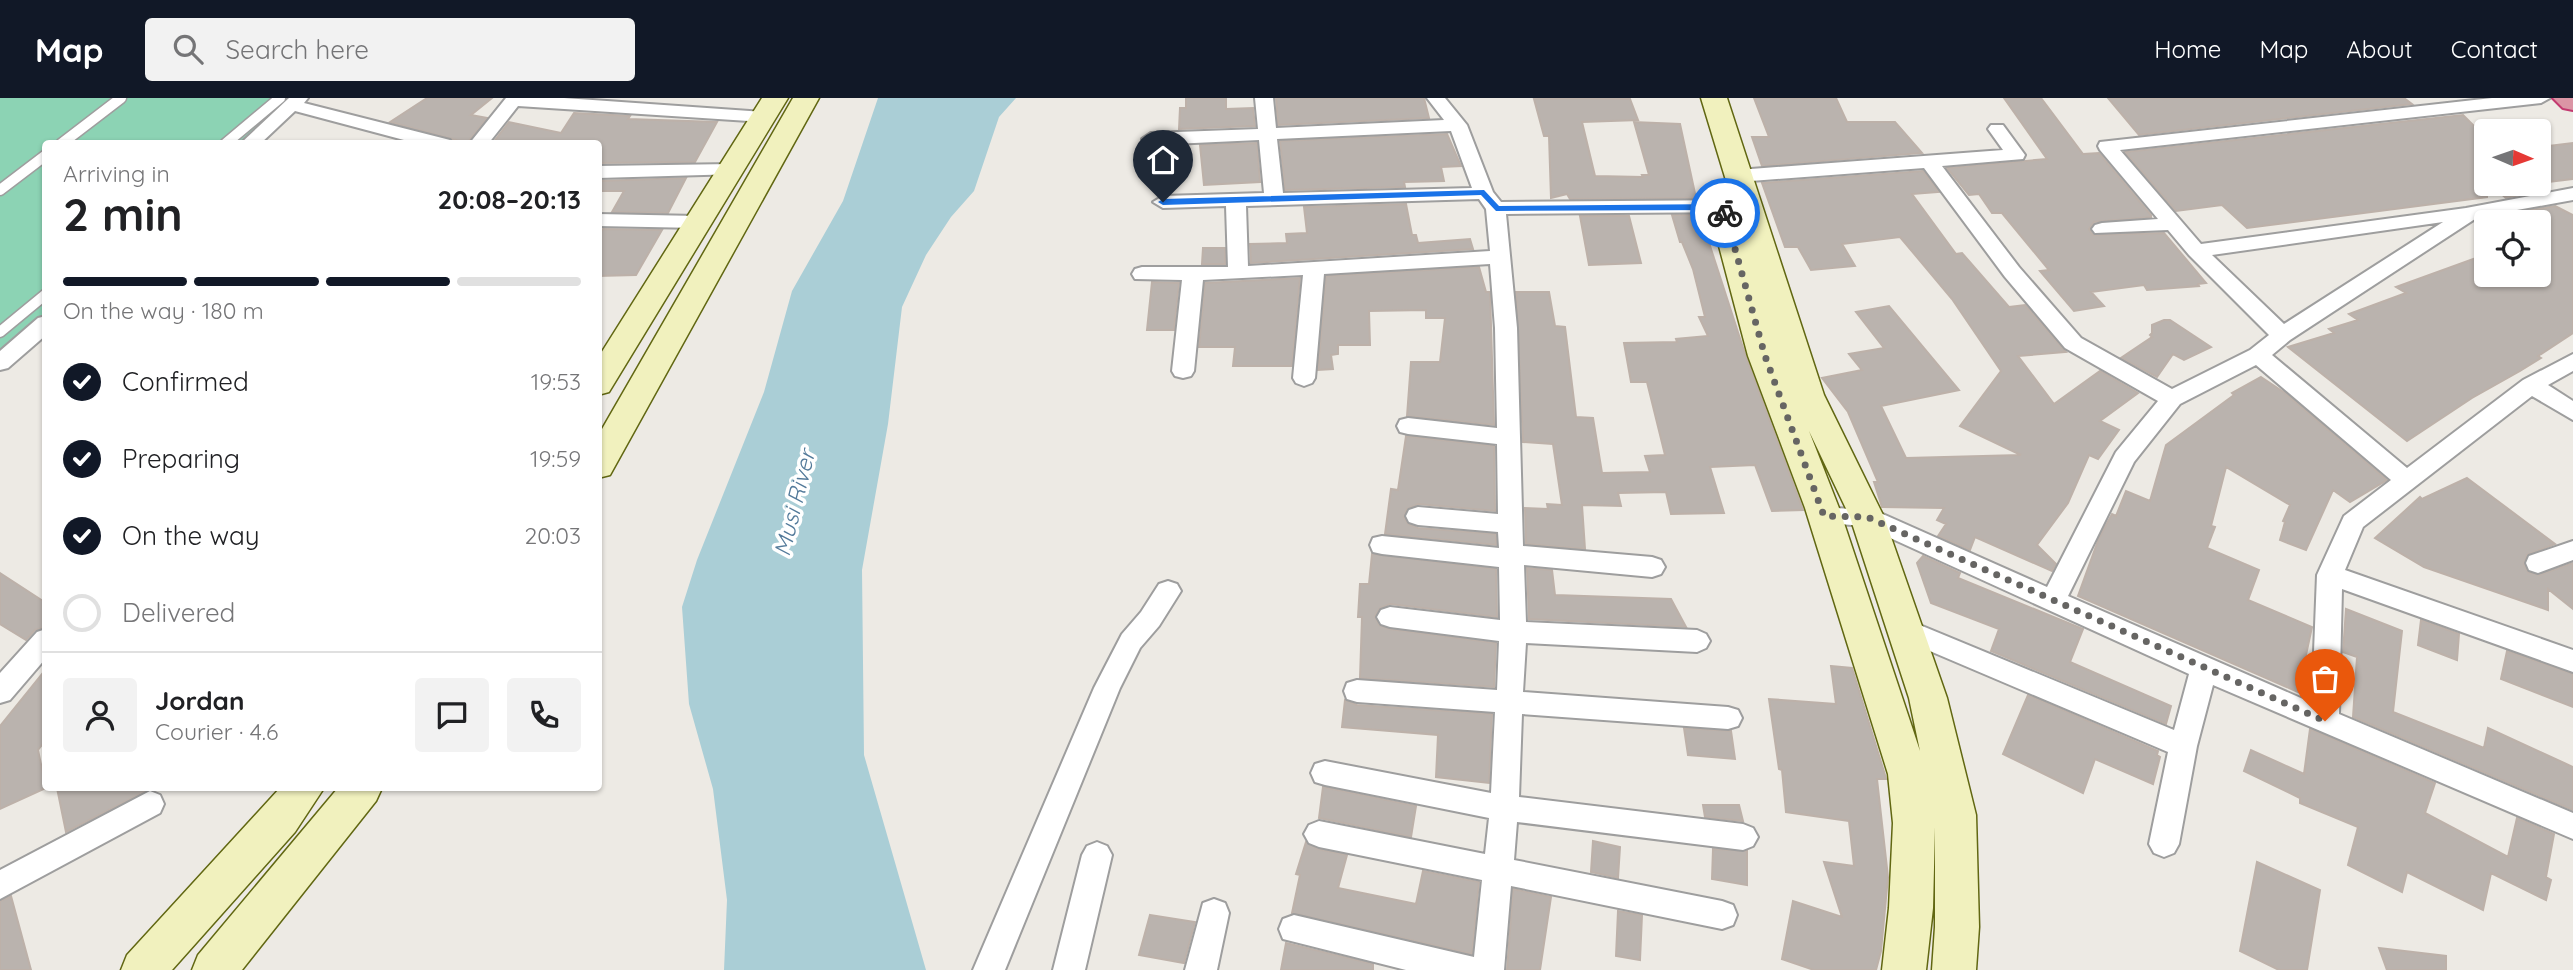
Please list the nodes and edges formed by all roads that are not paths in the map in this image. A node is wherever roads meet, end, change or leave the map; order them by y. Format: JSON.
{"nodes":[{"id":1,"x":121,"y":98,"type":"edge"},
{"id":2,"x":806,"y":98,"type":"edge"},
{"id":3,"x":1264,"y":98,"type":"edge"},
{"id":4,"x":1436,"y":98,"type":"edge"},
{"id":5,"x":1691,"y":98,"type":"edge"},
{"id":6,"x":1714,"y":98,"type":"edge"},
{"id":7,"x":2541,"y":98,"type":"edge"},
{"id":8,"x":2567,"y":98,"type":"edge"},
{"id":9,"x":514,"y":99,"type":"edge"},
{"id":10,"x":290,"y":100,"type":"edge"},
{"id":11,"x":2573,"y":102,"type":"edge"},
{"id":12,"x":770,"y":108,"type":"edge"},
{"id":13,"x":1458,"y":125,"type":"junction"},
{"id":14,"x":1997,"y":129,"type":"dead end"},
{"id":15,"x":1269,"y":134,"type":"junction"},
{"id":16,"x":1151,"y":139,"type":"dead end"},
{"id":17,"x":66,"y":140,"type":"edge"},
{"id":18,"x":231,"y":140,"type":"edge"},
{"id":19,"x":256,"y":140,"type":"edge"},
{"id":20,"x":429,"y":140,"type":"edge"},
{"id":21,"x":481,"y":140,"type":"edge"},
{"id":22,"x":42,"y":158,"type":"edge"},
{"id":23,"x":1928,"y":160,"type":"junction"},
{"id":24,"x":732,"y":170,"type":"junction"},
{"id":25,"x":602,"y":172,"type":"edge"},
{"id":26,"x":0,"y":190,"type":"edge"},
{"id":27,"x":2573,"y":194,"type":"edge"},
{"id":28,"x":1736,"y":196,"type":"junction"},
{"id":29,"x":1274,"y":200,"type":"junction"},
{"id":30,"x":1490,"y":200,"type":"junction"},
{"id":31,"x":1236,"y":201,"type":"junction"},
{"id":32,"x":1163,"y":202,"type":"dead end"},
{"id":33,"x":2472,"y":212,"type":"junction"},
{"id":34,"x":602,"y":220,"type":"edge"},
{"id":35,"x":698,"y":222,"type":"junction"},
{"id":36,"x":2172,"y":224,"type":"junction"},
{"id":37,"x":2102,"y":229,"type":"dead end"},
{"id":38,"x":2196,"y":251,"type":"junction"},
{"id":39,"x":1500,"y":257,"type":"junction"},
{"id":40,"x":1314,"y":268,"type":"junction"},
{"id":41,"x":1193,"y":273,"type":"junction"},
{"id":42,"x":1238,"y":273,"type":"junction"},
{"id":43,"x":1142,"y":274,"type":"dead end"},
{"id":44,"x":42,"y":297,"type":"edge"},
{"id":45,"x":42,"y":326,"type":"edge"},
{"id":46,"x":0,"y":332,"type":"edge"},
{"id":47,"x":2282,"y":335,"type":"junction"},
{"id":48,"x":2258,"y":355,"type":"junction"},
{"id":49,"x":2573,"y":361,"type":"edge"},
{"id":50,"x":0,"y":363,"type":"edge"},
{"id":51,"x":1183,"y":371,"type":"dead end"},
{"id":52,"x":602,"y":378,"type":"edge"},
{"id":53,"x":1304,"y":378,"type":"dead end"},
{"id":54,"x":2531,"y":385,"type":"junction"},
{"id":55,"x":2172,"y":399,"type":"junction"},
{"id":56,"x":2573,"y":412,"type":"edge"},
{"id":57,"x":1408,"y":426,"type":"dead end"},
{"id":58,"x":1508,"y":437,"type":"junction"},
{"id":59,"x":602,"y":459,"type":"edge"},
{"id":60,"x":2408,"y":482,"type":"junction"},
{"id":61,"x":1418,"y":516,"type":"dead end"},
{"id":62,"x":1824,"y":516,"type":"junction"},
{"id":63,"x":1867,"y":517,"type":"junction"},
{"id":64,"x":1510,"y":524,"type":"junction"},
{"id":65,"x":1382,"y":545,"type":"dead end"},
{"id":66,"x":2573,"y":550,"type":"edge"},
{"id":67,"x":1510,"y":557,"type":"junction"},
{"id":68,"x":2538,"y":563,"type":"dead end"},
{"id":69,"x":1652,"y":567,"type":"dead end"},
{"id":70,"x":2330,"y":575,"type":"junction"},
{"id":71,"x":1167,"y":591,"type":"dead end"},
{"id":72,"x":2052,"y":602,"type":"junction"},
{"id":73,"x":1390,"y":617,"type":"dead end"},
{"id":74,"x":1906,"y":630,"type":"junction"},
{"id":75,"x":1513,"y":632,"type":"junction"},
{"id":76,"x":1697,"y":641,"type":"dead end"},
{"id":77,"x":42,"y":644,"type":"edge"},
{"id":78,"x":2573,"y":661,"type":"edge"},
{"id":79,"x":2204,"y":670,"type":"junction"},
{"id":80,"x":1357,"y":691,"type":"dead end"},
{"id":81,"x":0,"y":692,"type":"edge"},
{"id":82,"x":1510,"y":704,"type":"junction"},
{"id":83,"x":1728,"y":718,"type":"dead end"},
{"id":84,"x":2325,"y":721,"type":"junction"},
{"id":85,"x":2183,"y":746,"type":"junction"},
{"id":86,"x":1325,"y":773,"type":"dead end"},
{"id":87,"x":302,"y":791,"type":"edge"},
{"id":88,"x":360,"y":791,"type":"edge"},
{"id":89,"x":150,"y":804,"type":"dead end"},
{"id":90,"x":1504,"y":808,"type":"junction"},
{"id":91,"x":2573,"y":826,"type":"edge"},
{"id":92,"x":1319,"y":834,"type":"dead end"},
{"id":93,"x":1743,"y":837,"type":"dead end"},
{"id":94,"x":2164,"y":844,"type":"dead end"},
{"id":95,"x":1097,"y":855,"type":"dead end"},
{"id":96,"x":1497,"y":872,"type":"junction"},
{"id":97,"x":0,"y":885,"type":"edge"},
{"id":98,"x":1214,"y":913,"type":"dead end"},
{"id":99,"x":1722,"y":915,"type":"dead end"},
{"id":100,"x":1294,"y":929,"type":"dead end"},
{"id":101,"x":143,"y":970,"type":"edge"},
{"id":102,"x":214,"y":970,"type":"edge"},
{"id":103,"x":989,"y":970,"type":"edge"},
{"id":104,"x":1069,"y":970,"type":"edge"},
{"id":105,"x":1201,"y":970,"type":"edge"},
{"id":106,"x":1468,"y":970,"type":"edge"},
{"id":107,"x":1488,"y":970,"type":"edge"},
{"id":108,"x":1904,"y":970,"type":"edge"},
{"id":109,"x":1954,"y":970,"type":"edge"}],
"edges":[{"from":1,"to":17,"type":"lane"},
{"from":2,"to":59,"type":"street"},
{"from":3,"to":15,"type":"street"},
{"from":4,"to":13,"type":"street"},
{"from":5,"to":28,"type":"street"},
{"from":6,"to":28,"type":"street"},
{"from":7,"to":36,"type":"street"},
{"from":8,"to":11,"type":"highway"},
{"from":9,"to":12,"type":"street"},
{"from":9,"to":21,"type":"street"},
{"from":10,"to":18,"type":"lane"},
{"from":10,"to":19,"type":"street"},
{"from":10,"to":20,"type":"street"},
{"from":12,"to":24,"type":"street"},
{"from":13,"to":15,"type":"street"},
{"from":13,"to":30,"type":"street"},
{"from":14,"to":23,"type":"street"},
{"from":15,"to":16,"type":"street"},
{"from":15,"to":29,"type":"street"},
{"from":22,"to":26,"type":"lane"},
{"from":23,"to":28,"type":"street"},
{"from":23,"to":55,"type":"street"},
{"from":24,"to":25,"type":"street"},
{"from":24,"to":35,"type":"street"},
{"from":27,"to":33,"type":"street"},
{"from":28,"to":30,"type":"street"},
{"from":28,"to":62,"type":"street"},
{"from":28,"to":63,"type":"street"},
{"from":29,"to":30,"type":"street"},
{"from":29,"to":31,"type":"street"},
{"from":30,"to":39,"type":"street"},
{"from":31,"to":32,"type":"street"},
{"from":31,"to":42,"type":"street"},
{"from":33,"to":38,"type":"street"},
{"from":33,"to":47,"type":"street"},
{"from":34,"to":35,"type":"street"},
{"from":35,"to":52,"type":"street"},
{"from":36,"to":37,"type":"street"},
{"from":36,"to":38,"type":"street"},
{"from":38,"to":47,"type":"street"},
{"from":39,"to":40,"type":"street"},
{"from":39,"to":58,"type":"street"},
{"from":40,"to":42,"type":"street"},
{"from":40,"to":53,"type":"street"},
{"from":41,"to":42,"type":"street"},
{"from":41,"to":43,"type":"street"},
{"from":41,"to":51,"type":"street"},
{"from":44,"to":46,"type":"lane"},
{"from":45,"to":50,"type":"street"},
{"from":47,"to":48,"type":"street"},
{"from":48,"to":55,"type":"street"},
{"from":48,"to":60,"type":"street"},
{"from":49,"to":54,"type":"street"},
{"from":54,"to":56,"type":"street"},
{"from":54,"to":60,"type":"street"},
{"from":55,"to":72,"type":"street"},
{"from":57,"to":58,"type":"street"},
{"from":58,"to":64,"type":"street"},
{"from":60,"to":70,"type":"street"},
{"from":61,"to":64,"type":"street"},
{"from":62,"to":63,"type":"street"},
{"from":62,"to":108,"type":"street"},
{"from":63,"to":72,"type":"street"},
{"from":63,"to":74,"type":"street"},
{"from":64,"to":67,"type":"street"},
{"from":65,"to":67,"type":"street"},
{"from":66,"to":68,"type":"street"},
{"from":67,"to":69,"type":"street"},
{"from":67,"to":75,"type":"street"},
{"from":70,"to":78,"type":"street"},
{"from":70,"to":84,"type":"street"},
{"from":71,"to":103,"type":"street"},
{"from":72,"to":79,"type":"street"},
{"from":73,"to":75,"type":"street"},
{"from":74,"to":85,"type":"street"},
{"from":74,"to":109,"type":"street"},
{"from":75,"to":76,"type":"street"},
{"from":75,"to":82,"type":"street"},
{"from":77,"to":81,"type":"street"},
{"from":79,"to":84,"type":"street"},
{"from":79,"to":85,"type":"street"},
{"from":80,"to":82,"type":"street"},
{"from":82,"to":83,"type":"street"},
{"from":82,"to":90,"type":"street"},
{"from":84,"to":91,"type":"street"},
{"from":85,"to":94,"type":"street"},
{"from":86,"to":90,"type":"street"},
{"from":87,"to":101,"type":"street"},
{"from":88,"to":102,"type":"street"},
{"from":89,"to":97,"type":"street"},
{"from":90,"to":93,"type":"street"},
{"from":90,"to":96,"type":"street"},
{"from":92,"to":96,"type":"street"},
{"from":95,"to":104,"type":"street"},
{"from":96,"to":99,"type":"street"},
{"from":96,"to":107,"type":"street"},
{"from":98,"to":105,"type":"street"},
{"from":100,"to":106,"type":"street"}]}
